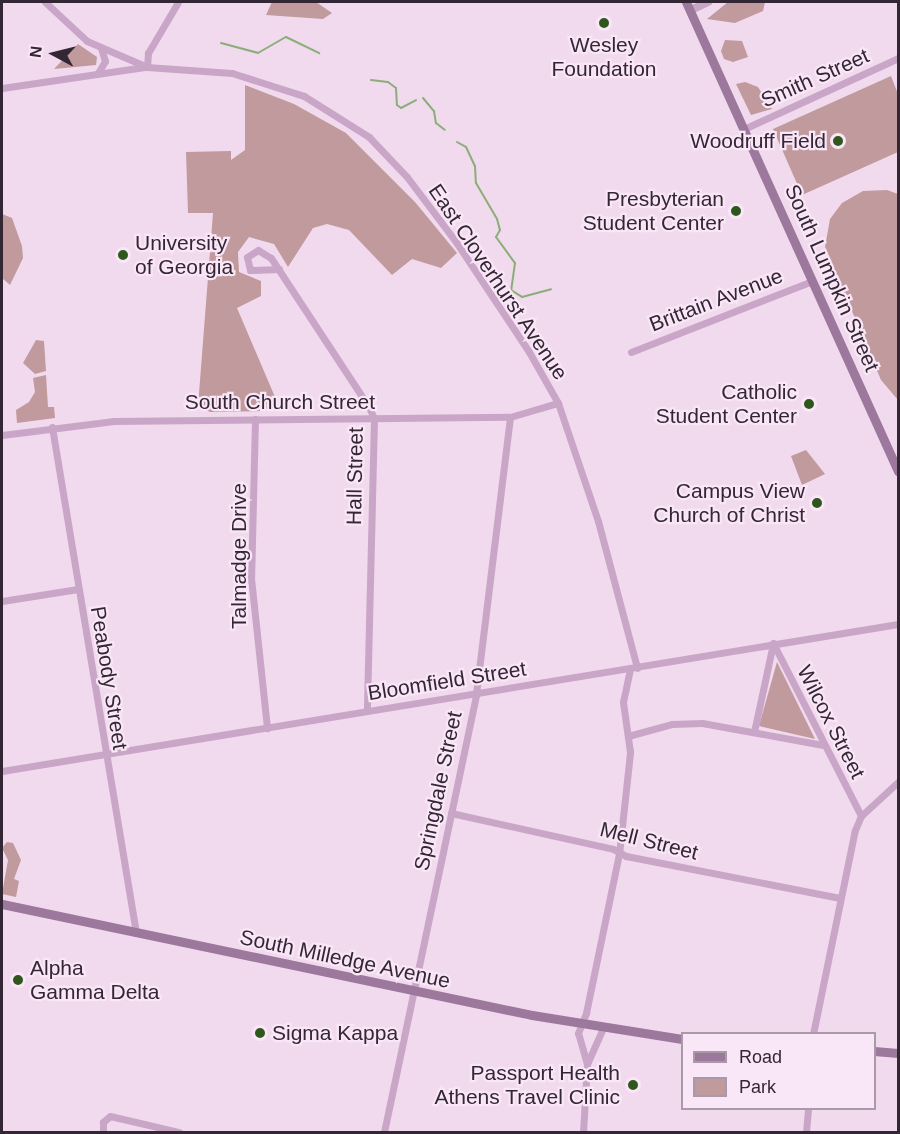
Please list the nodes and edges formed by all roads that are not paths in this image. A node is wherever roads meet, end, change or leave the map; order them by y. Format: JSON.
{"nodes":[{"id":1,"x":45,"y":2,"type":"edge"},
{"id":2,"x":178,"y":2,"type":"edge"},
{"id":3,"x":708,"y":2,"type":"edge"},
{"id":4,"x":688,"y":6,"type":"edge"},
{"id":5,"x":101,"y":48,"type":"junction"},
{"id":6,"x":898,"y":58,"type":"edge"},
{"id":7,"x":147,"y":67,"type":"junction"},
{"id":8,"x":98,"y":74,"type":"junction"},
{"id":9,"x":2,"y":88,"type":"edge"},
{"id":10,"x":746,"y":128,"type":"junction"},
{"id":11,"x":279,"y":269,"type":"junction"},
{"id":12,"x":812,"y":281,"type":"junction"},
{"id":13,"x":631,"y":351,"type":"dead end"},
{"id":14,"x":558,"y":403,"type":"junction"},
{"id":15,"x":510,"y":417,"type":"junction"},
{"id":16,"x":255,"y":419,"type":"junction"},
{"id":17,"x":374,"y":419,"type":"junction"},
{"id":18,"x":52,"y":427,"type":"junction"},
{"id":19,"x":2,"y":435,"type":"edge"},
{"id":20,"x":898,"y":471,"type":"edge"},
{"id":21,"x":78,"y":589,"type":"junction"},
{"id":22,"x":2,"y":601,"type":"edge"},
{"id":23,"x":898,"y":624,"type":"edge"},
{"id":24,"x":773,"y":644,"type":"junction"},
{"id":25,"x":633,"y":668,"type":"junction"},
{"id":26,"x":476,"y":694,"type":"junction"},
{"id":27,"x":367,"y":710,"type":"junction"},
{"id":28,"x":267,"y":728,"type":"junction"},
{"id":29,"x":754,"y":732,"type":"junction"},
{"id":30,"x":628,"y":736,"type":"junction"},
{"id":31,"x":823,"y":745,"type":"junction"},
{"id":32,"x":104,"y":754,"type":"junction"},
{"id":33,"x":2,"y":771,"type":"edge"},
{"id":34,"x":898,"y":782,"type":"edge"},
{"id":35,"x":451,"y":813,"type":"junction"},
{"id":36,"x":861,"y":816,"type":"junction"},
{"id":37,"x":619,"y":854,"type":"junction"},
{"id":38,"x":840,"y":898,"type":"junction"},
{"id":39,"x":2,"y":904,"type":"edge"},
{"id":40,"x":136,"y":933,"type":"junction"},
{"id":41,"x":413,"y":992,"type":"junction"},
{"id":42,"x":581,"y":1025,"type":"junction"},
{"id":43,"x":603,"y":1028,"type":"junction"},
{"id":44,"x":813,"y":1032,"type":"edge"},
{"id":45,"x":681,"y":1039,"type":"edge"},
{"id":46,"x":876,"y":1051,"type":"edge"},
{"id":47,"x":898,"y":1053,"type":"edge"},
{"id":48,"x":587,"y":1064,"type":"junction"},
{"id":49,"x":808,"y":1110,"type":"edge"},
{"id":50,"x":103,"y":1132,"type":"edge"},
{"id":51,"x":179,"y":1132,"type":"edge"},
{"id":52,"x":384,"y":1132,"type":"edge"},
{"id":53,"x":583,"y":1132,"type":"edge"},
{"id":54,"x":806,"y":1132,"type":"edge"}],
"edges":[{"from":1,"to":5,"type":"street","name":"East Cloverhurst Avenue"},
{"from":2,"to":7,"type":"street"},
{"from":3,"to":4,"type":"street"},
{"from":4,"to":10,"type":"main road","name":"South Lumpkin Street"},
{"from":5,"to":7,"type":"street","name":"East Cloverhurst Avenue"},
{"from":5,"to":8,"type":"street"},
{"from":6,"to":10,"type":"street","name":"Smith Street"},
{"from":7,"to":8,"type":"street"},
{"from":7,"to":14,"type":"street","name":"East Cloverhurst Avenue"},
{"from":8,"to":9,"type":"street"},
{"from":10,"to":12,"type":"main road","name":"South Lumpkin Street"},
{"from":11,"to":11,"type":"street","name":"Hall Street"},
{"from":11,"to":17,"type":"street","name":"Hall Street"},
{"from":12,"to":13,"type":"street","name":"Brittain Avenue"},
{"from":12,"to":20,"type":"main road","name":"South Lumpkin Street"},
{"from":14,"to":15,"type":"street","name":"South Church Street"},
{"from":14,"to":25,"type":"street","name":"East Cloverhurst Avenue"},
{"from":15,"to":17,"type":"street","name":"South Church Street"},
{"from":15,"to":26,"type":"street","name":"Springdale Street"},
{"from":16,"to":17,"type":"street","name":"South Church Street"},
{"from":16,"to":18,"type":"street","name":"South Church Street"},
{"from":16,"to":28,"type":"street","name":"Talmadge Drive"},
{"from":17,"to":27,"type":"street","name":"Hall Street"},
{"from":18,"to":19,"type":"street","name":"South Church Street"},
{"from":18,"to":21,"type":"street","name":"Peabody Street"},
{"from":21,"to":22,"type":"street"},
{"from":21,"to":32,"type":"street","name":"Peabody Street"},
{"from":23,"to":24,"type":"street","name":"Bloomfield Street"},
{"from":24,"to":25,"type":"street","name":"Bloomfield Street"},
{"from":24,"to":29,"type":"street"},
{"from":24,"to":31,"type":"street","name":"Wilcox Street"},
{"from":25,"to":26,"type":"street","name":"Bloomfield Street"},
{"from":25,"to":30,"type":"street"},
{"from":26,"to":27,"type":"street","name":"Bloomfield Street"},
{"from":26,"to":35,"type":"street","name":"Springdale Street"},
{"from":27,"to":28,"type":"street","name":"Bloomfield Street"},
{"from":28,"to":32,"type":"street","name":"Bloomfield Street"},
{"from":29,"to":30,"type":"street"},
{"from":29,"to":31,"type":"street"},
{"from":30,"to":37,"type":"street"},
{"from":31,"to":36,"type":"street","name":"Wilcox Street"},
{"from":32,"to":33,"type":"street","name":"Bloomfield Street"},
{"from":32,"to":40,"type":"street","name":"Peabody Street"},
{"from":34,"to":36,"type":"street"},
{"from":35,"to":37,"type":"street","name":"Mell Street"},
{"from":35,"to":41,"type":"street","name":"Springdale Street"},
{"from":36,"to":38,"type":"street"},
{"from":37,"to":38,"type":"street","name":"Mell Street"},
{"from":37,"to":42,"type":"street"},
{"from":38,"to":44,"type":"street"},
{"from":39,"to":40,"type":"main road","name":"South Milledge Avenue"},
{"from":40,"to":41,"type":"main road","name":"South Milledge Avenue"},
{"from":41,"to":42,"type":"main road","name":"South Milledge Avenue"},
{"from":41,"to":52,"type":"street","name":"Springdale Street"},
{"from":42,"to":43,"type":"main road","name":"South Milledge Avenue"},
{"from":42,"to":48,"type":"street"},
{"from":43,"to":45,"type":"main road","name":"South Milledge Avenue"},
{"from":43,"to":48,"type":"street"},
{"from":46,"to":47,"type":"main road"},
{"from":48,"to":53,"type":"street"},
{"from":49,"to":54,"type":"street"},
{"from":50,"to":51,"type":"street"}]}
